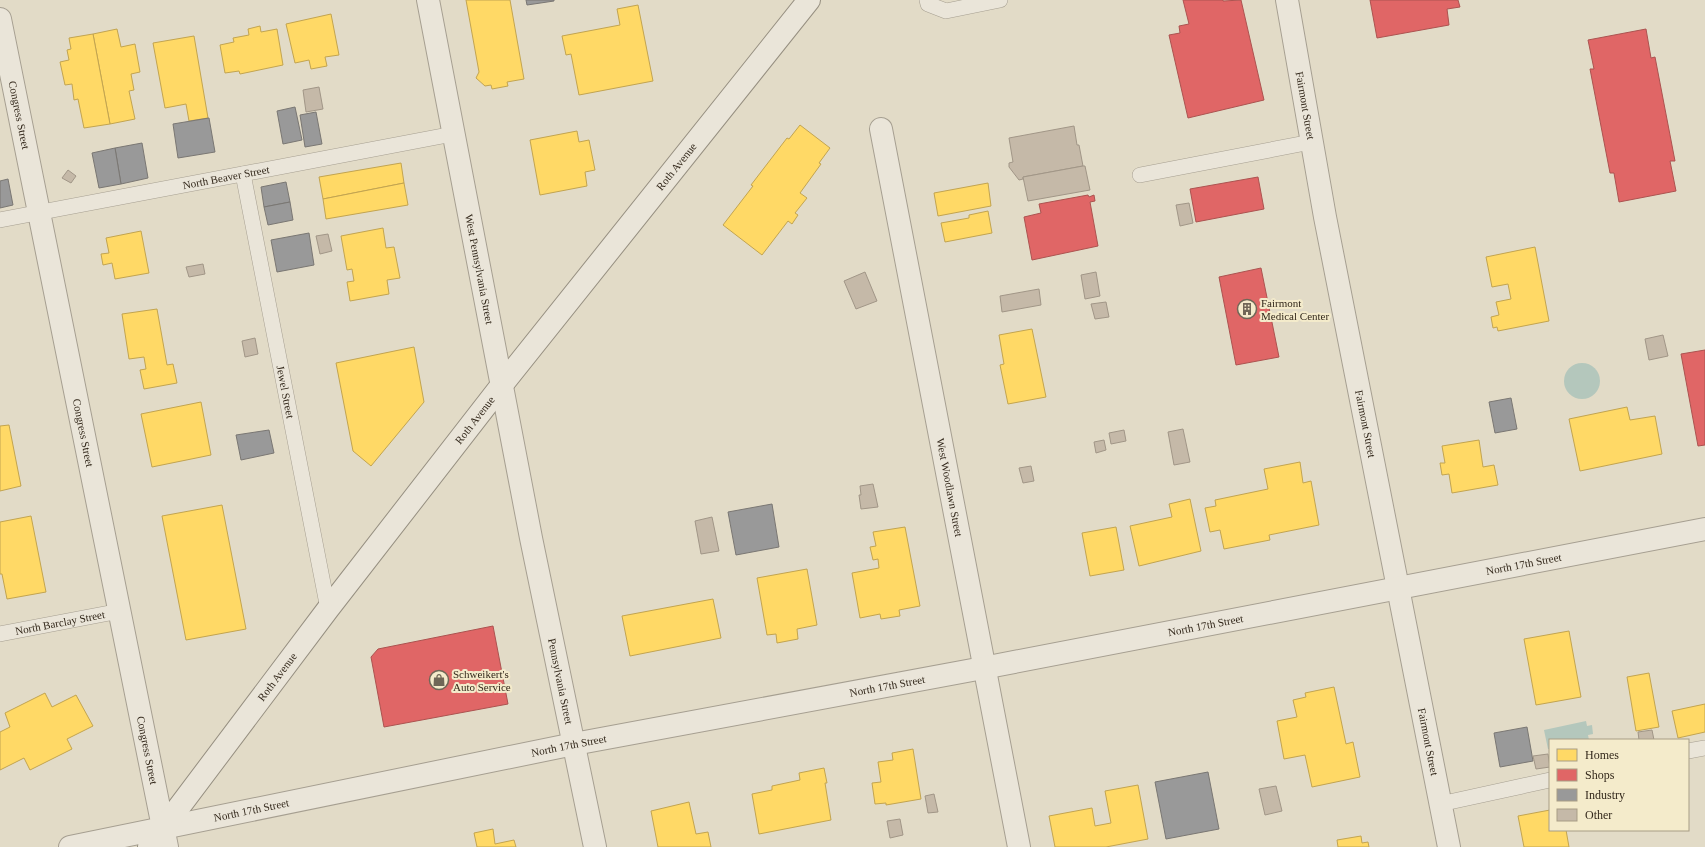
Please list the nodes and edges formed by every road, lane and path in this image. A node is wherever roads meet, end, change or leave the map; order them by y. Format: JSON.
{"nodes":[{"id":1,"x":428,"y":0,"type":"edge"},
{"id":2,"x":808,"y":0,"type":"edge"},
{"id":3,"x":927,"y":0,"type":"edge"},
{"id":4,"x":1000,"y":0,"type":"edge"},
{"id":5,"x":1287,"y":0,"type":"edge"},
{"id":6,"x":0,"y":19,"type":"edge"},
{"id":7,"x":881,"y":128,"type":"dead end"},
{"id":8,"x":453,"y":134,"type":"junction"},
{"id":9,"x":1311,"y":142,"type":"junction"},
{"id":10,"x":243,"y":174,"type":"junction"},
{"id":11,"x":1140,"y":174,"type":"dead end"},
{"id":12,"x":39,"y":213,"type":"junction"},
{"id":13,"x":0,"y":220,"type":"edge"},
{"id":14,"x":501,"y":386,"type":"junction"},
{"id":15,"x":1705,"y":528,"type":"edge"},
{"id":16,"x":531,"y":538,"type":"joint"},
{"id":17,"x":1399,"y":588,"type":"junction"},
{"id":18,"x":328,"y":609,"type":"junction"},
{"id":19,"x":120,"y":611,"type":"junction"},
{"id":20,"x":0,"y":634,"type":"edge"},
{"id":21,"x":983,"y":668,"type":"junction"},
{"id":22,"x":574,"y":744,"type":"junction"},
{"id":23,"x":1705,"y":748,"type":"edge"},
{"id":24,"x":1689,"y":751,"type":"edge"},
{"id":25,"x":1549,"y":780,"type":"edge"},
{"id":26,"x":1440,"y":804,"type":"junction"},
{"id":27,"x":165,"y":838,"type":"edge"},
{"id":28,"x":70,"y":847,"type":"edge"},
{"id":29,"x":149,"y":847,"type":"edge"},
{"id":30,"x":594,"y":847,"type":"edge"},
{"id":31,"x":1019,"y":847,"type":"edge"},
{"id":32,"x":1449,"y":847,"type":"edge"}],
"edges":[{"from":1,"to":8,"type":"street","name":"West Pennsylvania Street"},
{"from":2,"to":14,"type":"street","name":"Roth Avenue"},
{"from":3,"to":4,"type":"lane"},
{"from":5,"to":9,"type":"street","name":"Fairmont Street"},
{"from":6,"to":12,"type":"street","name":"Congress Street"},
{"from":7,"to":21,"type":"street","name":"West Woodlawn Street"},
{"from":8,"to":10,"type":"lane","name":"North Beaver Street"},
{"from":8,"to":14,"type":"street","name":"West Pennsylvania Street"},
{"from":9,"to":11,"type":"lane"},
{"from":9,"to":17,"type":"street","name":"Fairmont Street"},
{"from":10,"to":12,"type":"lane","name":"North Beaver Street"},
{"from":10,"to":18,"type":"lane","name":"Jewel Street"},
{"from":12,"to":13,"type":"lane","name":"North Beaver Street"},
{"from":12,"to":19,"type":"street","name":"Congress Street"},
{"from":14,"to":16,"type":"street","name":"West Pennsylvania Street"},
{"from":14,"to":18,"type":"street","name":"Roth Avenue"},
{"from":15,"to":17,"type":"street","name":"North 17th Street"},
{"from":16,"to":22,"type":"street","name":"Pennsylvania Street"},
{"from":17,"to":21,"type":"street","name":"North 17th Street"},
{"from":17,"to":26,"type":"street","name":"Fairmont Street"},
{"from":18,"to":27,"type":"street","name":"Roth Avenue"},
{"from":19,"to":20,"type":"lane","name":"North Barclay Street"},
{"from":19,"to":27,"type":"street","name":"Congress Street"},
{"from":21,"to":22,"type":"street","name":"North 17th Street"},
{"from":21,"to":31,"type":"street","name":"West Woodlawn Street"},
{"from":22,"to":27,"type":"street","name":"North 17th Street"},
{"from":22,"to":30,"type":"street","name":"Pennsylvania Street"},
{"from":23,"to":24,"type":"lane"},
{"from":25,"to":26,"type":"lane"},
{"from":26,"to":32,"type":"street","name":"Fairmont Street"},
{"from":27,"to":28,"type":"street","name":"North 17th Street"},
{"from":27,"to":29,"type":"street","name":"Roth Avenue"}]}
